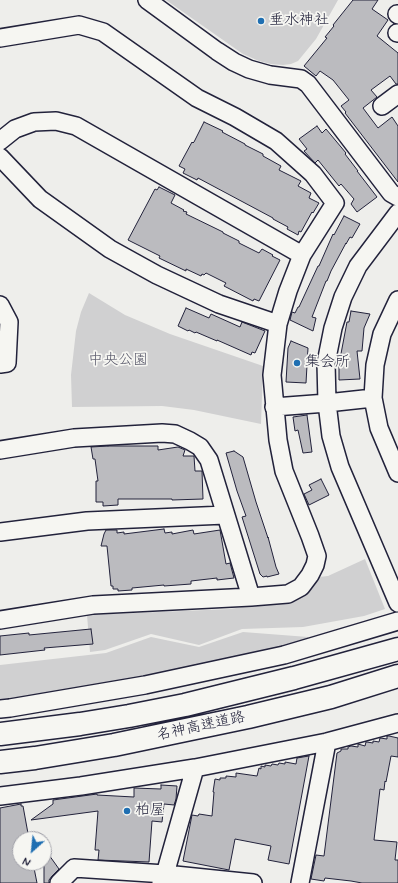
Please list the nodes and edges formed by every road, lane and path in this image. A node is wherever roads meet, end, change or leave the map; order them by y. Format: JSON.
{"nodes":[{"id":1,"x":147,"y":0,"type":"edge"},
{"id":2,"x":0,"y":38,"type":"edge"},
{"id":3,"x":0,"y":141,"type":"edge"},
{"id":4,"x":0,"y":157,"type":"edge"},
{"id":5,"x":398,"y":198,"type":"edge"},
{"id":6,"x":398,"y":214,"type":"edge"},
{"id":7,"x":302,"y":255,"type":"junction"},
{"id":8,"x":0,"y":305,"type":"edge"},
{"id":9,"x":397,"y":305,"type":"edge"},
{"id":10,"x":278,"y":324,"type":"junction"},
{"id":11,"x":0,"y":364,"type":"edge"},
{"id":12,"x":373,"y":398,"type":"junction"},
{"id":13,"x":327,"y":403,"type":"junction"},
{"id":14,"x":274,"y":407,"type":"junction"},
{"id":15,"x":0,"y":450,"type":"edge"},
{"id":16,"x":397,"y":469,"type":"edge"},
{"id":17,"x":225,"y":515,"type":"junction"},
{"id":18,"x":0,"y":532,"type":"edge"},
{"id":19,"x":251,"y":597,"type":"junction"},
{"id":20,"x":398,"y":603,"type":"edge"},
{"id":21,"x":0,"y":620,"type":"edge"},
{"id":22,"x":398,"y":620,"type":"edge"},
{"id":23,"x":398,"y":649,"type":"edge"},
{"id":24,"x":398,"y":676,"type":"edge"},
{"id":25,"x":0,"y":709,"type":"edge"},
{"id":26,"x":398,"y":723,"type":"edge"},
{"id":27,"x":0,"y":734,"type":"edge"},
{"id":28,"x":327,"y":742,"type":"junction"},
{"id":29,"x":0,"y":762,"type":"edge"},
{"id":30,"x":195,"y":768,"type":"junction"},
{"id":31,"x":0,"y":796,"type":"edge"},
{"id":32,"x":115,"y":877,"type":"edge"},
{"id":33,"x":163,"y":878,"type":"edge"},
{"id":34,"x":59,"y":883,"type":"edge"},
{"id":35,"x":253,"y":883,"type":"edge"},
{"id":36,"x":300,"y":883,"type":"edge"}],
"edges":[{"from":1,"to":5,"type":"street"},
{"from":2,"to":7,"type":"street"},
{"from":3,"to":7,"type":"street"},
{"from":4,"to":10,"type":"street"},
{"from":6,"to":13,"type":"street"},
{"from":7,"to":10,"type":"street"},
{"from":8,"to":11,"type":"street"},
{"from":9,"to":12,"type":"street"},
{"from":10,"to":14,"type":"street"},
{"from":12,"to":13,"type":"street"},
{"from":12,"to":16,"type":"street"},
{"from":13,"to":14,"type":"street"},
{"from":13,"to":20,"type":"street"},
{"from":14,"to":19,"type":"street"},
{"from":15,"to":17,"type":"street"},
{"from":17,"to":18,"type":"street"},
{"from":17,"to":19,"type":"street"},
{"from":19,"to":21,"type":"street"},
{"from":22,"to":25,"type":"street"},
{"from":23,"to":27,"type":"highway","name":"名神高速道路"},
{"from":24,"to":29,"type":"highway","name":"名神高速道路"},
{"from":26,"to":28,"type":"street"},
{"from":28,"to":30,"type":"street"},
{"from":28,"to":36,"type":"street"},
{"from":30,"to":31,"type":"street"},
{"from":30,"to":33,"type":"street"},
{"from":32,"to":33,"type":"street"},
{"from":32,"to":34,"type":"street"},
{"from":33,"to":35,"type":"street"}]}
